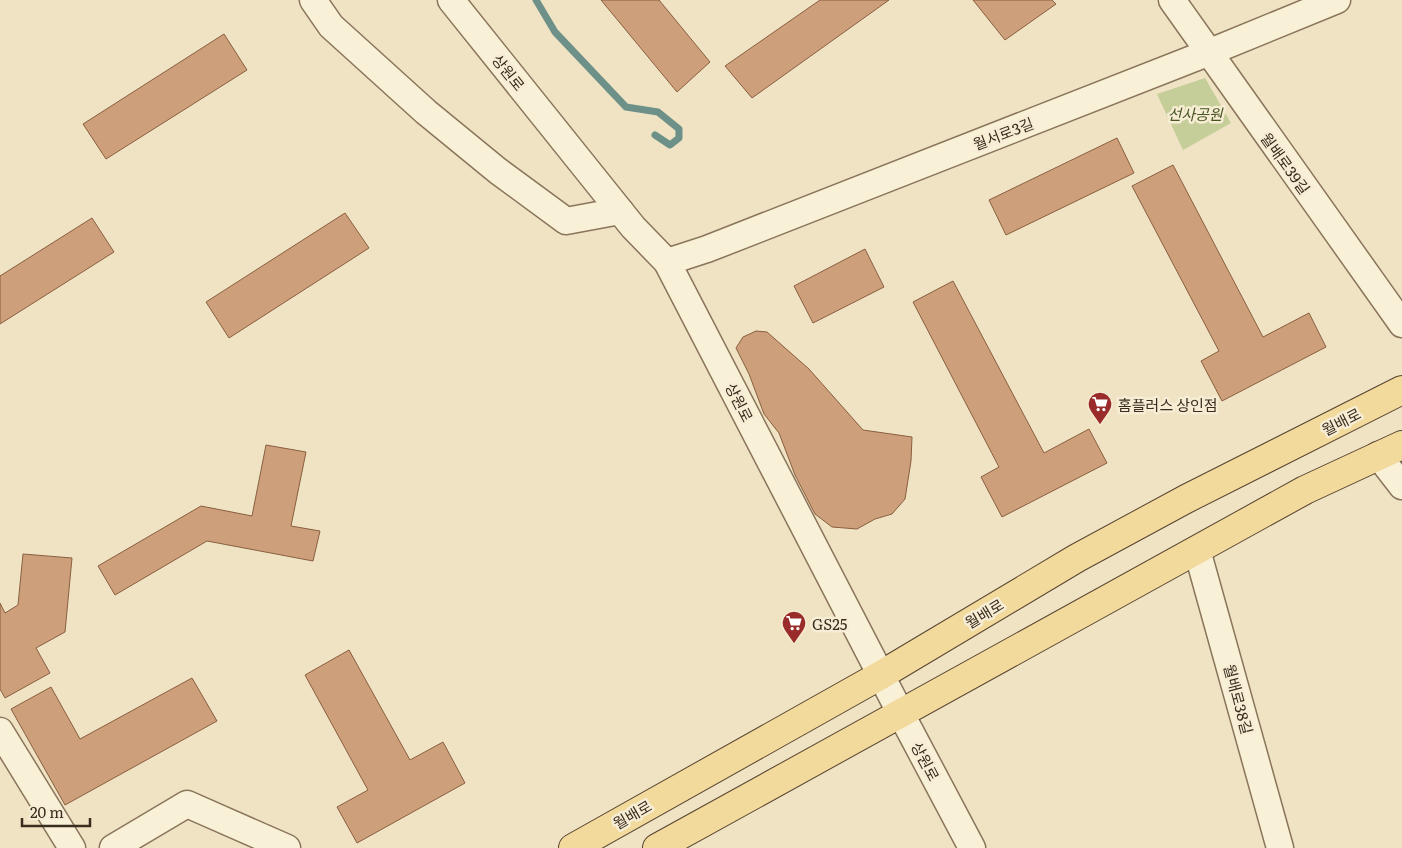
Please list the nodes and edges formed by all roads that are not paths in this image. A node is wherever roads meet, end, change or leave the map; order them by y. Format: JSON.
{"nodes":[{"id":1,"x":313,"y":0,"type":"edge"},
{"id":2,"x":451,"y":0,"type":"edge"},
{"id":3,"x":1172,"y":0,"type":"edge"},
{"id":4,"x":1337,"y":0,"type":"edge"},
{"id":5,"x":1210,"y":52,"type":"junction"},
{"id":6,"x":620,"y":211,"type":"junction"},
{"id":7,"x":667,"y":262,"type":"junction"},
{"id":8,"x":1402,"y":324,"type":"edge"},
{"id":9,"x":1402,"y":390,"type":"edge"},
{"id":10,"x":1390,"y":450,"type":"edge"},
{"id":11,"x":1402,"y":486,"type":"edge"},
{"id":12,"x":1197,"y":550,"type":"junction"},
{"id":13,"x":881,"y":674,"type":"junction"},
{"id":14,"x":901,"y":714,"type":"junction"},
{"id":15,"x":0,"y":731,"type":"edge"},
{"id":16,"x":968,"y":846,"type":"edge"},
{"id":17,"x":72,"y":848,"type":"edge"},
{"id":18,"x":114,"y":848,"type":"edge"},
{"id":19,"x":286,"y":848,"type":"edge"},
{"id":20,"x":572,"y":848,"type":"edge"},
{"id":21,"x":658,"y":848,"type":"edge"},
{"id":22,"x":1280,"y":848,"type":"edge"}],
"edges":[{"from":1,"to":6,"type":"street"},
{"from":2,"to":6,"type":"street","name":"상원로"},
{"from":3,"to":5,"type":"street","name":"월배로39길"},
{"from":4,"to":5,"type":"street","name":"월서로3길"},
{"from":5,"to":7,"type":"street","name":"월서로3길"},
{"from":5,"to":8,"type":"street","name":"월배로39길"},
{"from":6,"to":7,"type":"street","name":"상원로"},
{"from":7,"to":13,"type":"street","name":"상원로"},
{"from":9,"to":13,"type":"main road","name":"월배로"},
{"from":10,"to":11,"type":"street"},
{"from":10,"to":12,"type":"main road"},
{"from":12,"to":14,"type":"main road"},
{"from":12,"to":22,"type":"street","name":"월배로38길"},
{"from":13,"to":14,"type":"street","name":"상원로"},
{"from":13,"to":20,"type":"main road","name":"월배로"},
{"from":14,"to":16,"type":"street","name":"상원로"},
{"from":14,"to":21,"type":"main road"},
{"from":15,"to":17,"type":"street"},
{"from":18,"to":19,"type":"street"}]}
